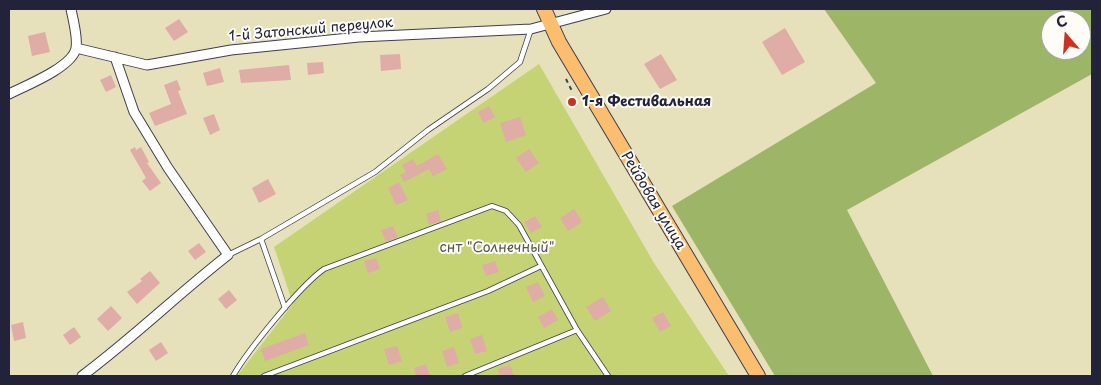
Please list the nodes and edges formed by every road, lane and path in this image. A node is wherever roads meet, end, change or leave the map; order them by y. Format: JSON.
{"nodes":[{"id":1,"x":71,"y":9,"type":"edge"},
{"id":2,"x":544,"y":9,"type":"edge"},
{"id":3,"x":606,"y":9,"type":"edge"},
{"id":4,"x":551,"y":25,"type":"junction"},
{"id":5,"x":531,"y":29,"type":"junction"},
{"id":6,"x":76,"y":48,"type":"junction"},
{"id":7,"x":115,"y":57,"type":"junction"},
{"id":8,"x":9,"y":94,"type":"edge"},
{"id":9,"x":261,"y":239,"type":"junction"},
{"id":10,"x":228,"y":255,"type":"junction"},
{"id":11,"x":541,"y":266,"type":"junction"},
{"id":12,"x":285,"y":308,"type":"junction"},
{"id":13,"x":577,"y":330,"type":"junction"},
{"id":14,"x":82,"y":376,"type":"edge"},
{"id":15,"x":233,"y":376,"type":"edge"},
{"id":16,"x":264,"y":376,"type":"edge"},
{"id":17,"x":465,"y":376,"type":"edge"},
{"id":18,"x":608,"y":376,"type":"edge"},
{"id":19,"x":758,"y":376,"type":"edge"}],
"edges":[{"from":1,"to":6,"type":"street"},
{"from":2,"to":4,"type":"main road","name":"Рейдовая улица"},
{"from":3,"to":4,"type":"street"},
{"from":4,"to":5,"type":"lane"},
{"from":4,"to":19,"type":"main road","name":"Рейдовая улица"},
{"from":5,"to":7,"type":"street","name":"1-й Затонский переулок"},
{"from":5,"to":9,"type":"lane"},
{"from":6,"to":7,"type":"street","name":"1-й Затонский переулок"},
{"from":6,"to":8,"type":"street"},
{"from":7,"to":10,"type":"street"},
{"from":9,"to":10,"type":"lane"},
{"from":9,"to":12,"type":"lane"},
{"from":10,"to":14,"type":"street"},
{"from":11,"to":12,"type":"lane"},
{"from":11,"to":13,"type":"lane"},
{"from":11,"to":16,"type":"lane"},
{"from":12,"to":15,"type":"lane"},
{"from":13,"to":17,"type":"lane"},
{"from":13,"to":18,"type":"lane"}]}
